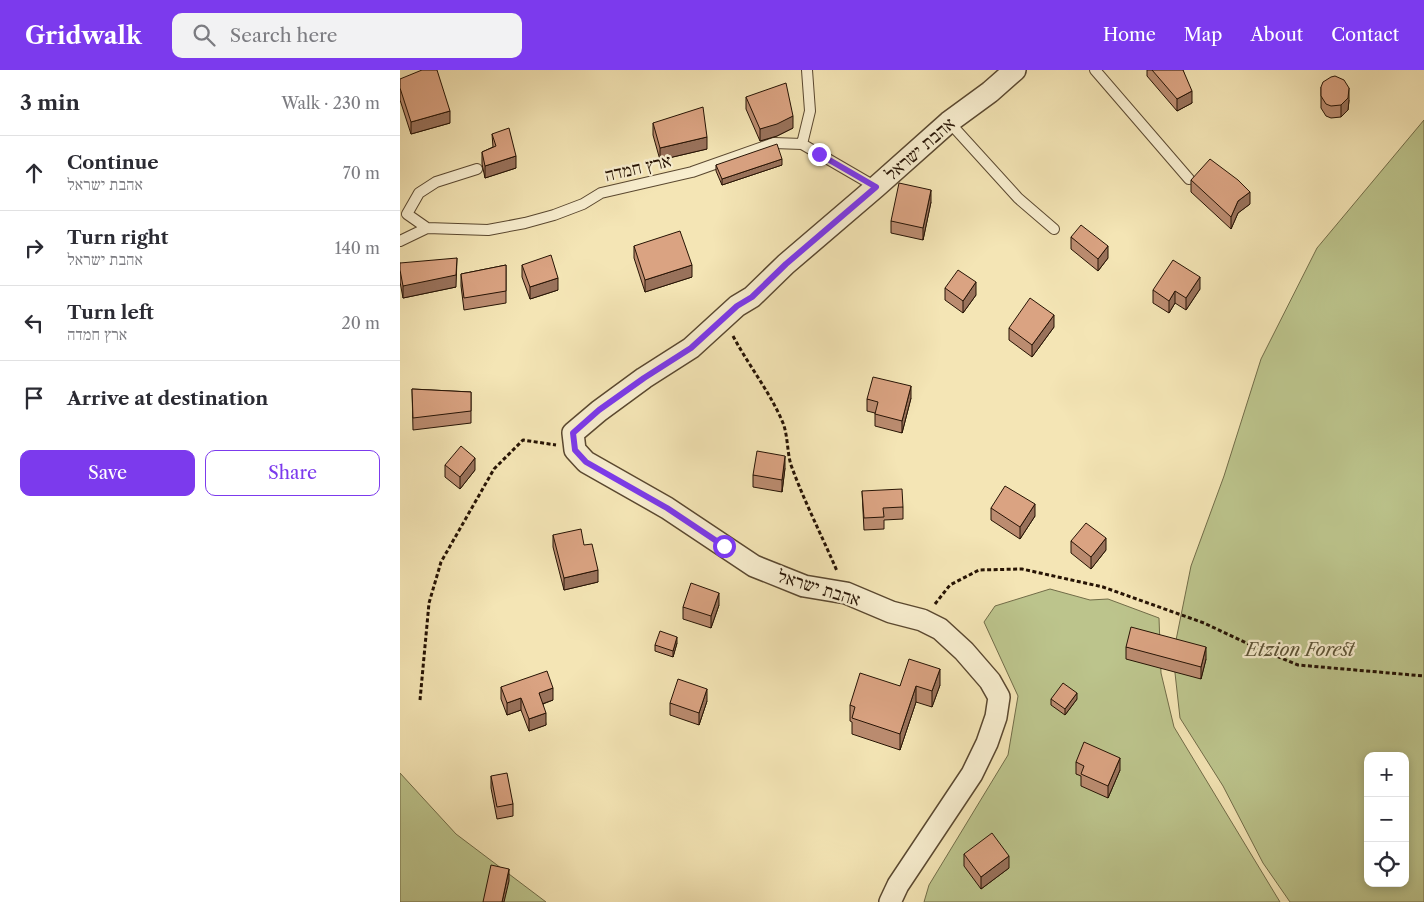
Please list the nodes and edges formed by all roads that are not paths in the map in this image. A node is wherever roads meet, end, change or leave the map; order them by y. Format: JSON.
{"nodes":[{"id":1,"x":807,"y":70,"type":"edge"},
{"id":2,"x":1015,"y":70,"type":"edge"},
{"id":3,"x":1095,"y":70,"type":"edge"},
{"id":4,"x":949,"y":122,"type":"junction"},
{"id":5,"x":802,"y":144,"type":"junction"},
{"id":6,"x":477,"y":169,"type":"dead end"},
{"id":7,"x":1189,"y":179,"type":"edge"},
{"id":8,"x":876,"y":187,"type":"junction"},
{"id":9,"x":427,"y":228,"type":"junction"},
{"id":10,"x":1054,"y":229,"type":"dead end"},
{"id":11,"x":400,"y":240,"type":"edge"},
{"id":12,"x":890,"y":902,"type":"edge"}],
"edges":[{"from":1,"to":5,"type":"lane"},
{"from":2,"to":4,"type":"street","name":"אהבת ישראל"},
{"from":3,"to":7,"type":"lane"},
{"from":4,"to":8,"type":"street","name":"אהבת ישראל"},
{"from":4,"to":10,"type":"lane"},
{"from":5,"to":8,"type":"lane","name":"ארץ חמדה"},
{"from":5,"to":9,"type":"lane","name":"ארץ חמדה"},
{"from":6,"to":9,"type":"lane"},
{"from":8,"to":12,"type":"street","name":"אהבת ישראל"},
{"from":9,"to":11,"type":"lane","name":"ארץ חמדה"}]}
